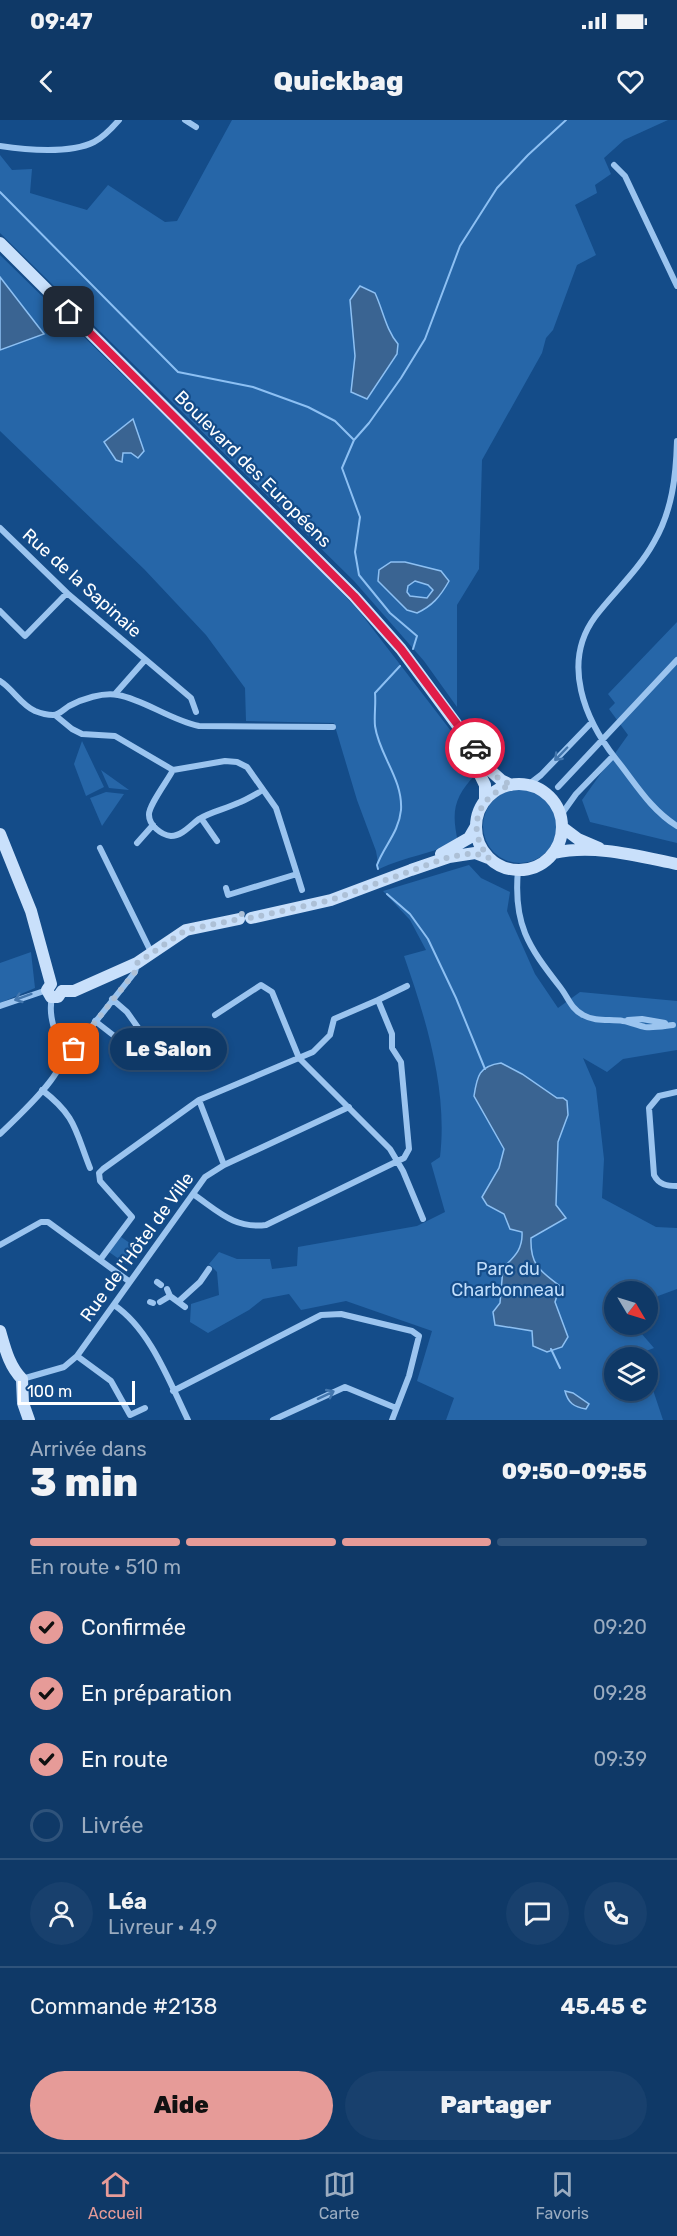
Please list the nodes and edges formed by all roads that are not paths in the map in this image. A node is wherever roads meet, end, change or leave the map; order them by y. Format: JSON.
{"nodes":[{"id":1,"x":119,"y":120,"type":"edge"},
{"id":2,"x":185,"y":120,"type":"edge"},
{"id":3,"x":196,"y":127,"type":"dead end"},
{"id":4,"x":0,"y":146,"type":"edge"},
{"id":5,"x":614,"y":165,"type":"dead end"},
{"id":6,"x":0,"y":243,"type":"edge"},
{"id":7,"x":677,"y":286,"type":"edge"},
{"id":8,"x":677,"y":441,"type":"edge"},
{"id":9,"x":0,"y":528,"type":"edge"},
{"id":10,"x":67,"y":593,"type":"junction"},
{"id":11,"x":0,"y":610,"type":"edge"},
{"id":12,"x":145,"y":660,"type":"junction"},
{"id":13,"x":677,"y":660,"type":"edge"},
{"id":14,"x":0,"y":681,"type":"edge"},
{"id":15,"x":115,"y":694,"type":"junction"},
{"id":16,"x":196,"y":712,"type":"dead end"},
{"id":17,"x":56,"y":715,"type":"junction"},
{"id":18,"x":592,"y":722,"type":"junction"},
{"id":19,"x":333,"y":727,"type":"dead end"},
{"id":20,"x":464,"y":736,"type":"junction"},
{"id":21,"x":602,"y":740,"type":"junction"},
{"id":22,"x":613,"y":756,"type":"junction"},
{"id":23,"x":173,"y":770,"type":"junction"},
{"id":24,"x":511,"y":785,"type":"junction"},
{"id":25,"x":528,"y":785,"type":"junction"},
{"id":26,"x":558,"y":787,"type":"dead end"},
{"id":27,"x":263,"y":790,"type":"junction"},
{"id":28,"x":485,"y":801,"type":"junction"},
{"id":29,"x":201,"y":818,"type":"junction"},
{"id":30,"x":561,"y":821,"type":"junction"},
{"id":31,"x":153,"y":825,"type":"junction"},
{"id":32,"x":476,"y":826,"type":"junction"},
{"id":33,"x":677,"y":826,"type":"edge"},
{"id":34,"x":0,"y":834,"type":"edge"},
{"id":35,"x":217,"y":842,"type":"dead end"},
{"id":36,"x":137,"y":843,"type":"dead end"},
{"id":37,"x":100,"y":848,"type":"dead end"},
{"id":38,"x":606,"y":850,"type":"junction"},
{"id":39,"x":554,"y":853,"type":"junction"},
{"id":40,"x":489,"y":858,"type":"junction"},
{"id":41,"x":677,"y":864,"type":"edge"},
{"id":42,"x":411,"y":870,"type":"junction"},
{"id":43,"x":518,"y":870,"type":"junction"},
{"id":44,"x":297,"y":874,"type":"junction"},
{"id":45,"x":226,"y":888,"type":"dead end"},
{"id":46,"x":302,"y":890,"type":"dead end"},
{"id":47,"x":152,"y":954,"type":"junction"},
{"id":48,"x":137,"y":963,"type":"junction"},
{"id":49,"x":407,"y":986,"type":"dead end"},
{"id":50,"x":53,"y":990,"type":"junction"},
{"id":51,"x":112,"y":999,"type":"junction"},
{"id":52,"x":378,"y":1000,"type":"junction"},
{"id":53,"x":0,"y":1006,"type":"edge"},
{"id":54,"x":215,"y":1015,"type":"dead end"},
{"id":55,"x":95,"y":1021,"type":"junction"},
{"id":56,"x":675,"y":1025,"type":"edge"},
{"id":57,"x":139,"y":1029,"type":"junction"},
{"id":58,"x":74,"y":1049,"type":"dead end"},
{"id":59,"x":298,"y":1058,"type":"junction"},
{"id":60,"x":180,"y":1065,"type":"dead end"},
{"id":61,"x":42,"y":1090,"type":"junction"},
{"id":62,"x":677,"y":1092,"type":"edge"},
{"id":63,"x":199,"y":1100,"type":"junction"},
{"id":64,"x":349,"y":1107,"type":"junction"},
{"id":65,"x":0,"y":1134,"type":"edge"},
{"id":66,"x":397,"y":1162,"type":"junction"},
{"id":67,"x":224,"y":1165,"type":"junction"},
{"id":68,"x":90,"y":1168,"type":"dead end"},
{"id":69,"x":677,"y":1186,"type":"edge"},
{"id":70,"x":194,"y":1194,"type":"junction"},
{"id":71,"x":423,"y":1219,"type":"dead end"},
{"id":72,"x":0,"y":1245,"type":"edge"},
{"id":73,"x":100,"y":1260,"type":"junction"},
{"id":74,"x":209,"y":1269,"type":"dead end"},
{"id":75,"x":130,"y":1282,"type":"junction"},
{"id":76,"x":162,"y":1285,"type":"dead end"},
{"id":77,"x":170,"y":1296,"type":"junction"},
{"id":78,"x":154,"y":1302,"type":"dead end"},
{"id":79,"x":178,"y":1302,"type":"junction"},
{"id":80,"x":114,"y":1305,"type":"junction"},
{"id":81,"x":185,"y":1307,"type":"dead end"},
{"id":82,"x":0,"y":1331,"type":"edge"},
{"id":83,"x":77,"y":1356,"type":"junction"},
{"id":84,"x":4,"y":1361,"type":"edge"},
{"id":85,"x":22,"y":1380,"type":"junction"},
{"id":86,"x":173,"y":1391,"type":"junction"},
{"id":87,"x":145,"y":1408,"type":"dead end"},
{"id":88,"x":396,"y":1408,"type":"junction"},
{"id":89,"x":29,"y":1420,"type":"edge"},
{"id":90,"x":188,"y":1420,"type":"edge"},
{"id":91,"x":273,"y":1420,"type":"edge"},
{"id":92,"x":392,"y":1420,"type":"edge"}],
"edges":[{"from":1,"to":4,"type":"street"},
{"from":2,"to":3,"type":"street"},
{"from":5,"to":7,"type":"street"},
{"from":6,"to":20,"type":"main road","name":"Boulevard des Européens"},
{"from":8,"to":18,"type":"street"},
{"from":9,"to":10,"type":"street","name":"Rue de la Sapinaie"},
{"from":10,"to":11,"type":"street"},
{"from":10,"to":12,"type":"street","name":"Rue de la Sapinaie"},
{"from":12,"to":15,"type":"street","name":"Rue de la Sapinaie"},
{"from":12,"to":16,"type":"street","name":"Rue de la Sapinaie"},
{"from":13,"to":21,"type":"street"},
{"from":14,"to":17,"type":"street"},
{"from":15,"to":17,"type":"street"},
{"from":15,"to":19,"type":"street"},
{"from":17,"to":23,"type":"street"},
{"from":18,"to":21,"type":"street"},
{"from":18,"to":25,"type":"street","one_way":true},
{"from":20,"to":24,"type":"main road"},
{"from":20,"to":28,"type":"main road"},
{"from":21,"to":22,"type":"street"},
{"from":21,"to":26,"type":"street"},
{"from":22,"to":30,"type":"street"},
{"from":22,"to":33,"type":"street"},
{"from":23,"to":27,"type":"street"},
{"from":23,"to":31,"type":"street"},
{"from":24,"to":25,"type":"main road"},
{"from":24,"to":28,"type":"main road"},
{"from":25,"to":30,"type":"main road"},
{"from":27,"to":29,"type":"street"},
{"from":27,"to":44,"type":"street"},
{"from":28,"to":32,"type":"main road"},
{"from":29,"to":31,"type":"street"},
{"from":29,"to":35,"type":"street"},
{"from":30,"to":38,"type":"main road"},
{"from":30,"to":39,"type":"main road"},
{"from":31,"to":36,"type":"street"},
{"from":32,"to":40,"type":"main road"},
{"from":32,"to":42,"type":"main road"},
{"from":34,"to":50,"type":"main road"},
{"from":37,"to":47,"type":"street"},
{"from":38,"to":39,"type":"main road"},
{"from":38,"to":41,"type":"main road"},
{"from":39,"to":43,"type":"main road"},
{"from":40,"to":42,"type":"main road"},
{"from":40,"to":43,"type":"main road"},
{"from":42,"to":47,"type":"main road"},
{"from":43,"to":56,"type":"street"},
{"from":44,"to":45,"type":"street"},
{"from":44,"to":46,"type":"street"},
{"from":47,"to":48,"type":"main road"},
{"from":48,"to":50,"type":"main road"},
{"from":48,"to":51,"type":"street"},
{"from":49,"to":52,"type":"street"},
{"from":50,"to":53,"type":"street","one_way":true},
{"from":50,"to":61,"type":"street"},
{"from":51,"to":55,"type":"street"},
{"from":51,"to":57,"type":"street"},
{"from":52,"to":59,"type":"street"},
{"from":52,"to":66,"type":"street"},
{"from":54,"to":59,"type":"street"},
{"from":55,"to":57,"type":"street"},
{"from":55,"to":58,"type":"street"},
{"from":57,"to":60,"type":"street"},
{"from":59,"to":63,"type":"street"},
{"from":59,"to":64,"type":"street"},
{"from":61,"to":65,"type":"street"},
{"from":61,"to":68,"type":"street"},
{"from":62,"to":69,"type":"street"},
{"from":63,"to":67,"type":"street"},
{"from":63,"to":73,"type":"street"},
{"from":64,"to":66,"type":"street"},
{"from":64,"to":67,"type":"street","name":"Rue de l'Hôtel de Ville"},
{"from":66,"to":70,"type":"street"},
{"from":66,"to":71,"type":"street"},
{"from":67,"to":70,"type":"street","name":"Rue de l'Hôtel de Ville"},
{"from":70,"to":75,"type":"street","name":"Rue de l'Hôtel de Ville"},
{"from":72,"to":73,"type":"street"},
{"from":73,"to":75,"type":"street"},
{"from":74,"to":79,"type":"street"},
{"from":75,"to":80,"type":"street","name":"Rue de l'Hôtel de Ville"},
{"from":76,"to":77,"type":"street"},
{"from":77,"to":78,"type":"street"},
{"from":77,"to":79,"type":"street"},
{"from":79,"to":81,"type":"street"},
{"from":80,"to":83,"type":"street","name":"Rue de l'Hôtel de Ville"},
{"from":80,"to":86,"type":"street"},
{"from":82,"to":84,"type":"main road"},
{"from":83,"to":85,"type":"street","name":"Rue de l'Hôtel de Ville"},
{"from":83,"to":87,"type":"street"},
{"from":84,"to":85,"type":"main road"},
{"from":85,"to":89,"type":"main road"},
{"from":86,"to":88,"type":"street"},
{"from":86,"to":90,"type":"street"},
{"from":91,"to":88,"type":"street","one_way":true},
{"from":88,"to":92,"type":"street"}]}
